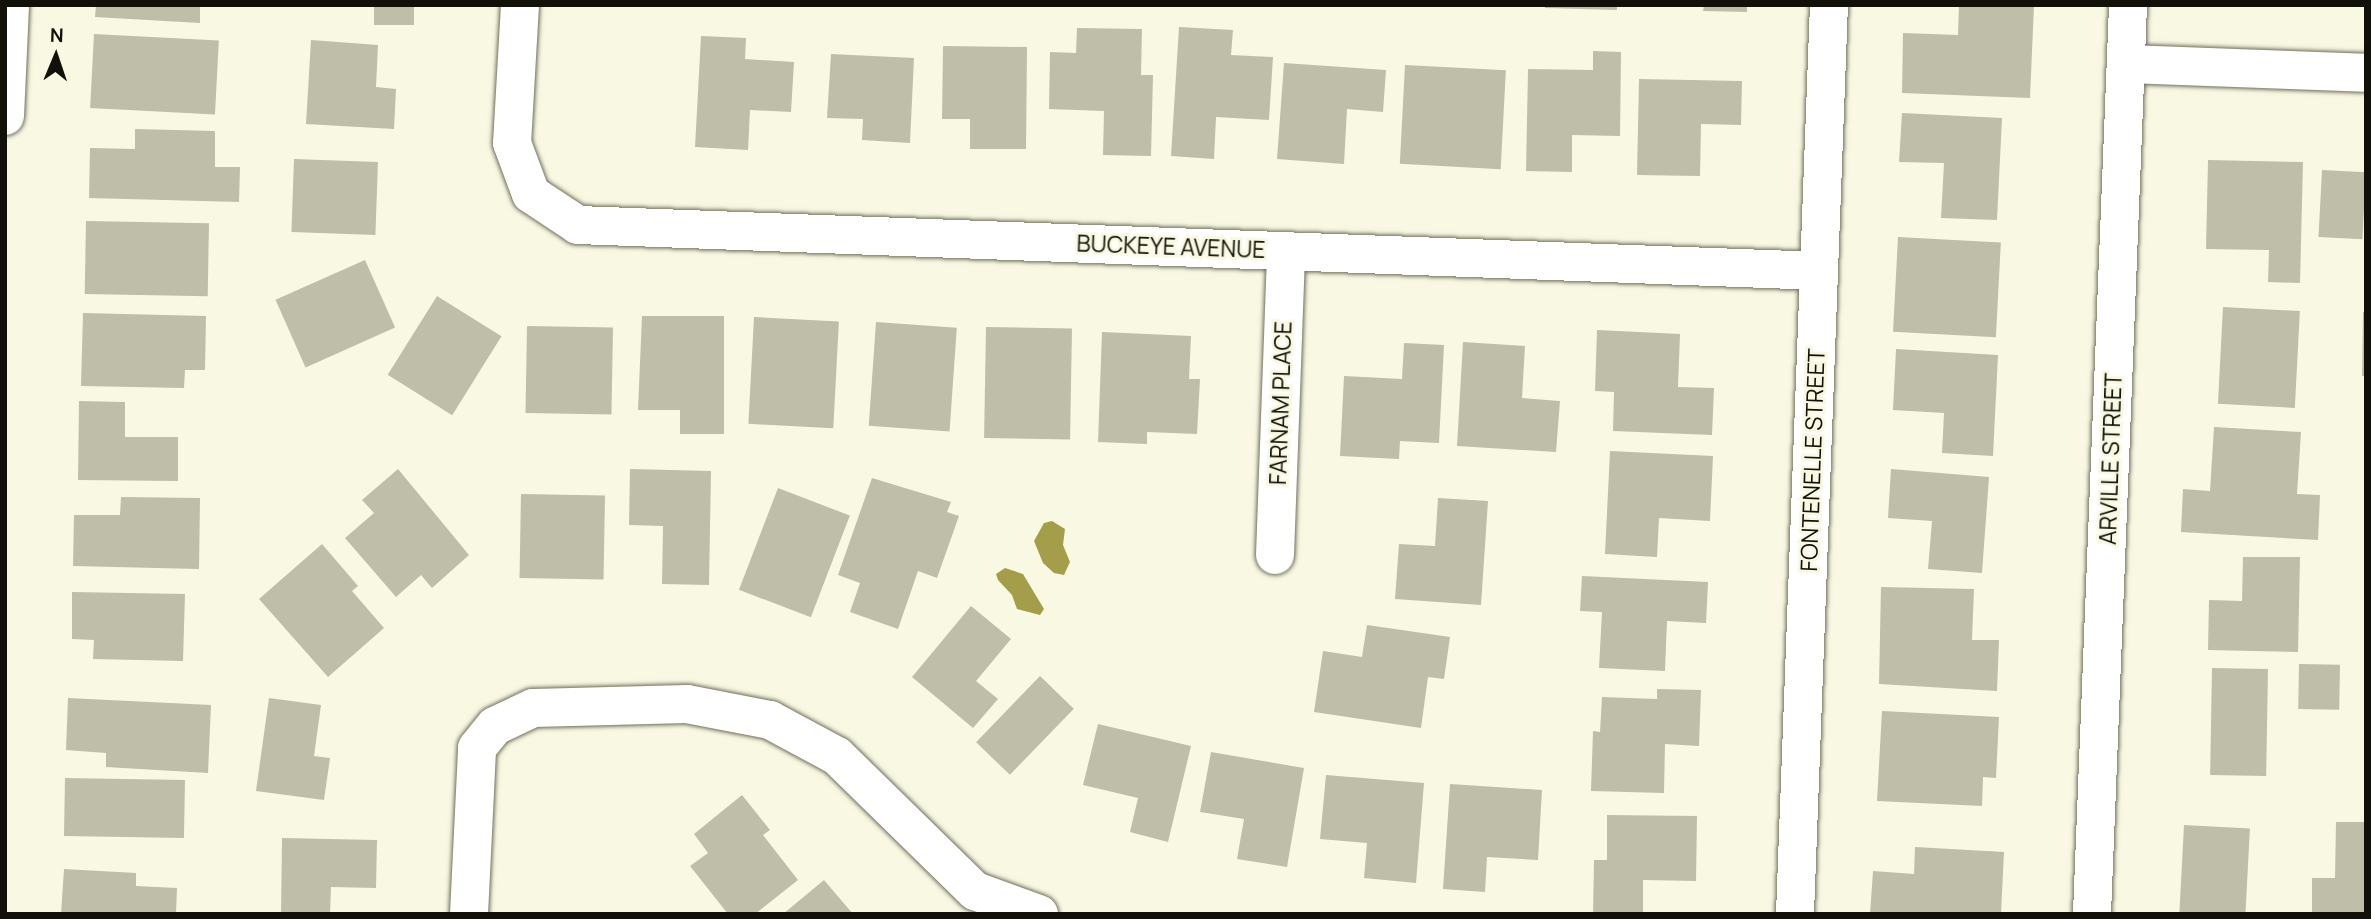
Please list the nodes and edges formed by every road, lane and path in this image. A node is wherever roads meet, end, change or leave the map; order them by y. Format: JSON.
{"nodes":[{"id":1,"x":10,"y":5,"type":"edge"},
{"id":2,"x":520,"y":5,"type":"edge"},
{"id":3,"x":1829,"y":5,"type":"edge"},
{"id":4,"x":2128,"y":5,"type":"edge"},
{"id":5,"x":2126,"y":64,"type":"junction"},
{"id":6,"x":2366,"y":73,"type":"edge"},
{"id":7,"x":5,"y":116,"type":"edge"},
{"id":8,"x":1286,"y":251,"type":"junction"},
{"id":9,"x":1819,"y":271,"type":"junction"},
{"id":10,"x":1275,"y":555,"type":"dead end"},
{"id":11,"x":469,"y":914,"type":"edge"},
{"id":12,"x":1039,"y":914,"type":"edge"},
{"id":13,"x":1795,"y":914,"type":"edge"},
{"id":14,"x":2092,"y":914,"type":"edge"}],
"edges":[{"from":1,"to":7,"type":"street"},
{"from":2,"to":8,"type":"street","name":"BUCKEYE AVENUE"},
{"from":3,"to":9,"type":"street","name":"FONTENELLE STREET"},
{"from":4,"to":5,"type":"street","name":"ARVILLE STREET"},
{"from":5,"to":6,"type":"street"},
{"from":5,"to":14,"type":"street","name":"ARVILLE STREET"},
{"from":8,"to":9,"type":"street","name":"BUCKEYE AVENUE"},
{"from":8,"to":10,"type":"street","name":"FARNAM PLACE"},
{"from":9,"to":13,"type":"street","name":"FONTENELLE STREET"},
{"from":11,"to":12,"type":"street"}]}
